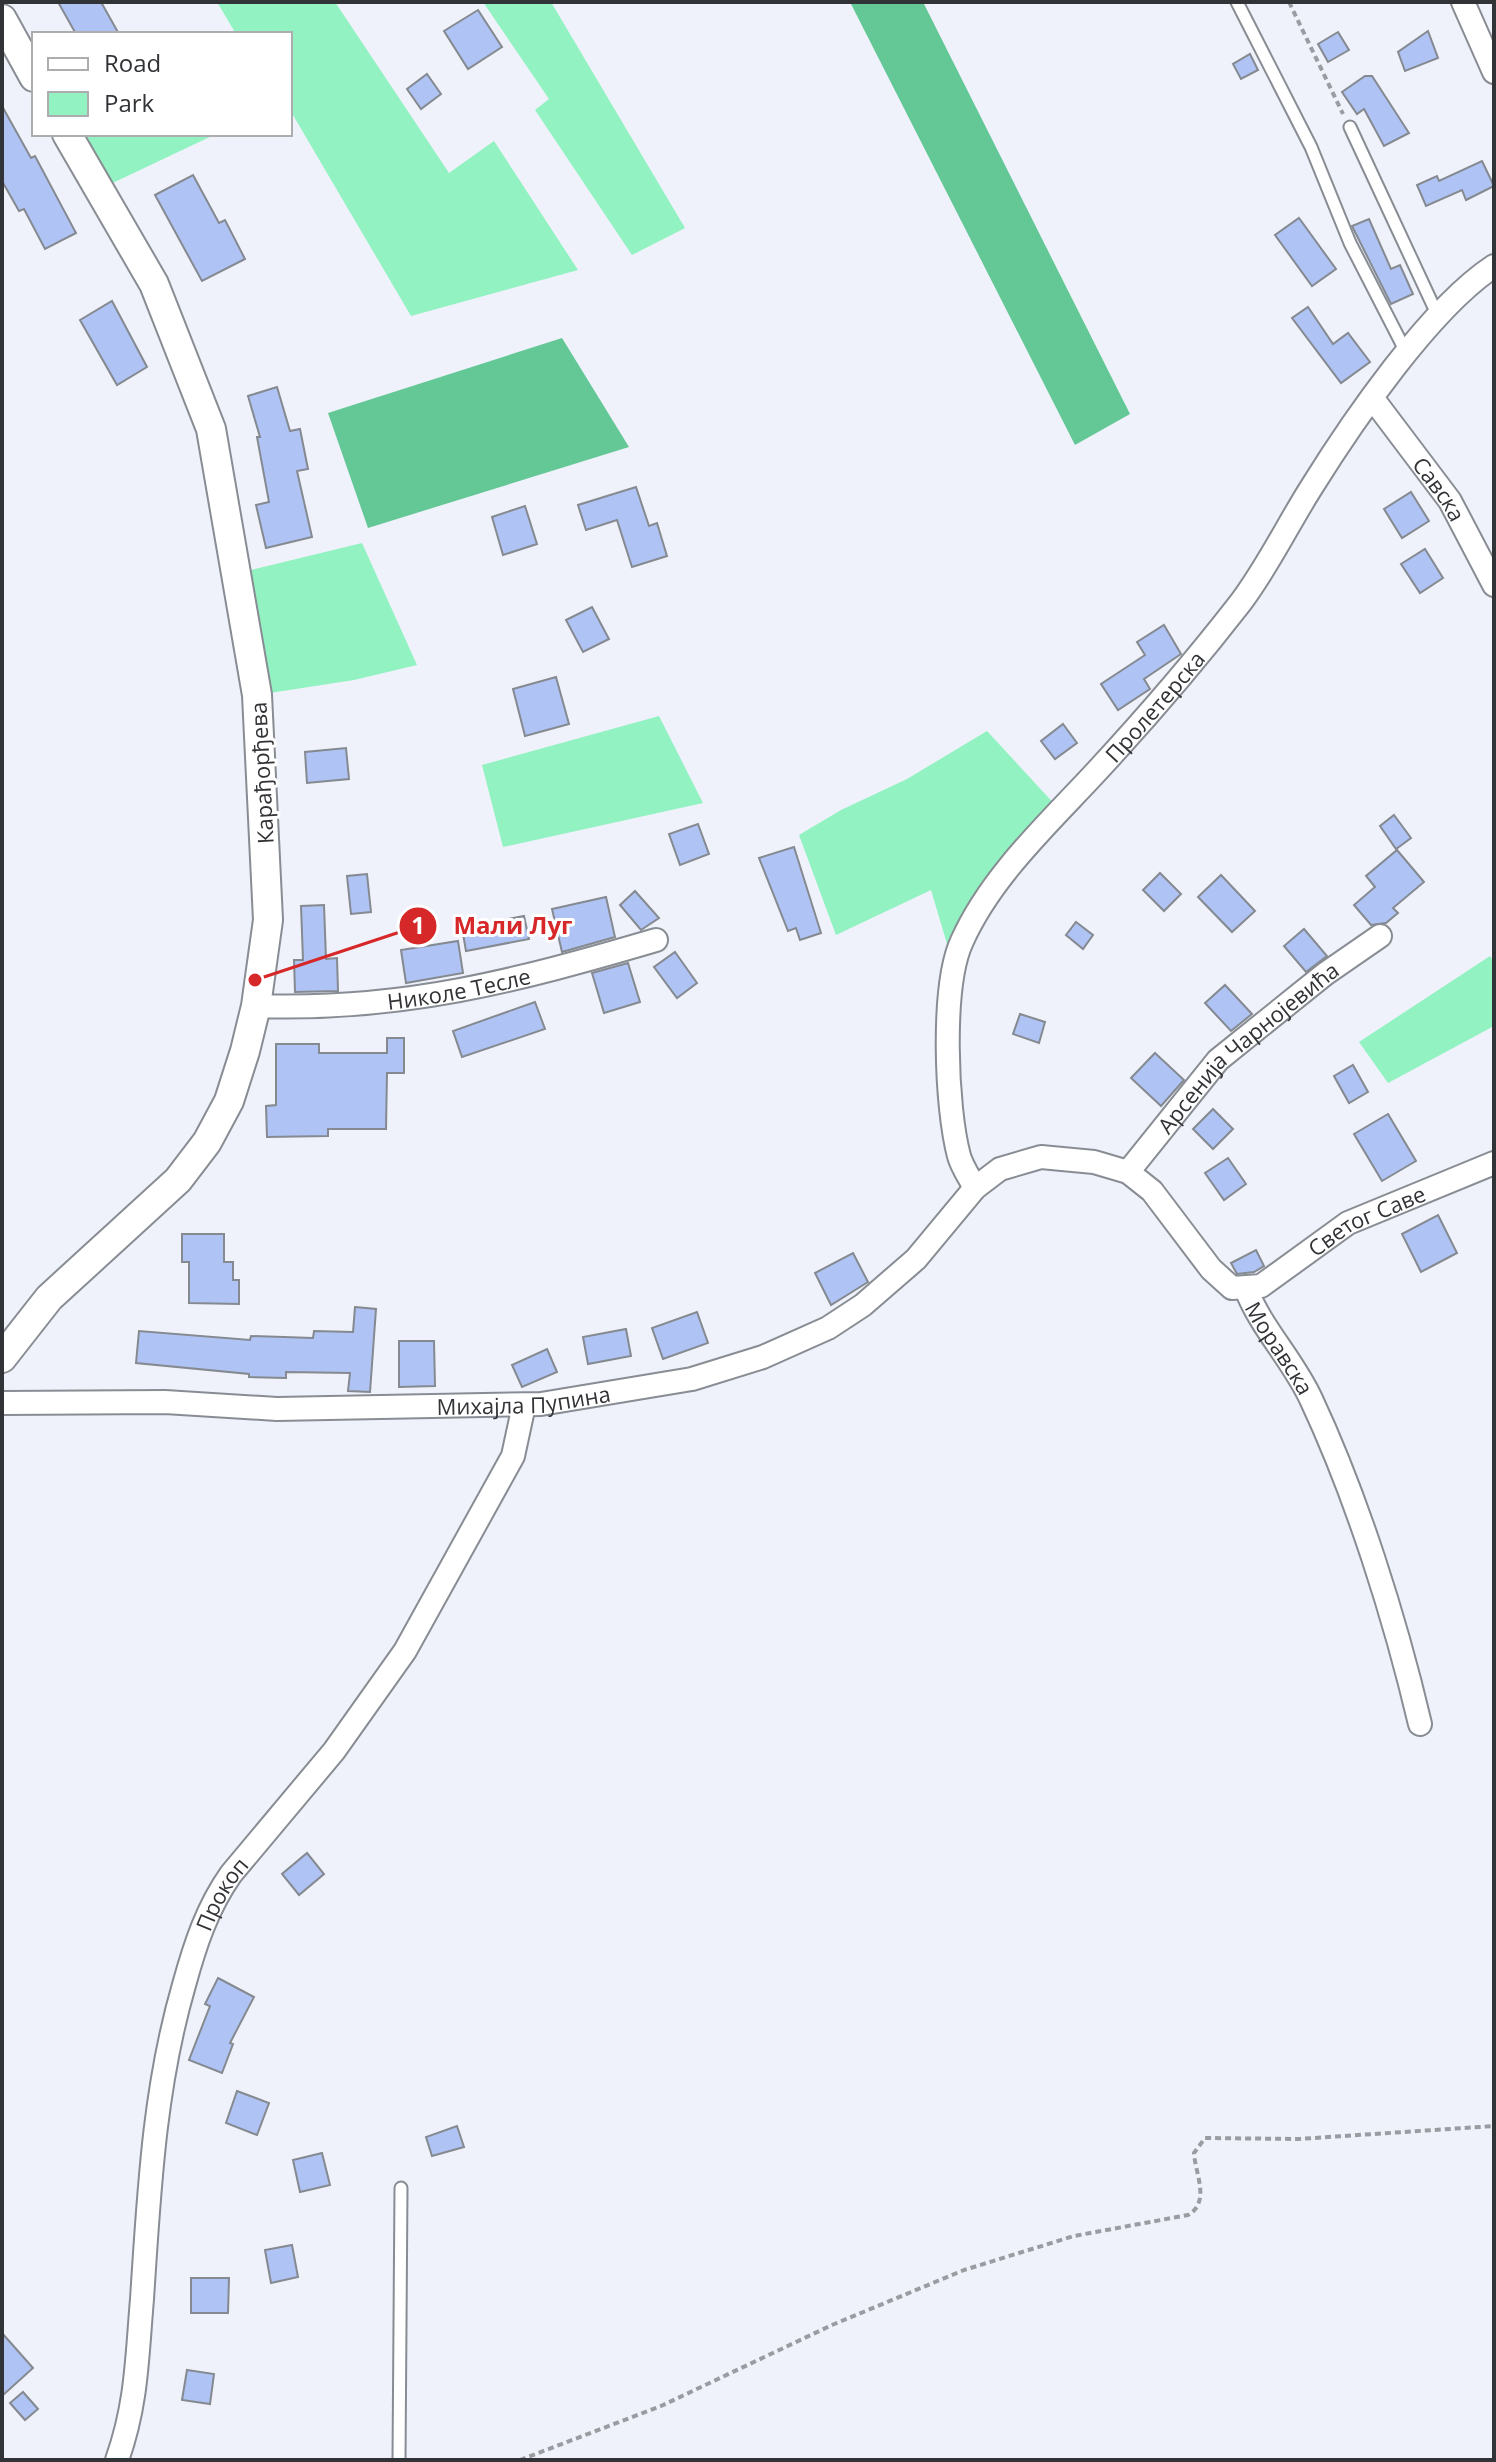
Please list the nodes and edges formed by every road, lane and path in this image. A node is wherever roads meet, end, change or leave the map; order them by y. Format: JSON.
{"nodes":[{"id":1,"x":1237,"y":2,"type":"edge"},
{"id":2,"x":1289,"y":2,"type":"edge"},
{"id":3,"x":1463,"y":2,"type":"edge"},
{"id":4,"x":2,"y":19,"type":"edge"},
{"id":5,"x":1494,"y":72,"type":"edge"},
{"id":6,"x":32,"y":73,"type":"edge"},
{"id":7,"x":1350,"y":127,"type":"joint"},
{"id":8,"x":68,"y":136,"type":"edge"},
{"id":9,"x":1494,"y":266,"type":"edge"},
{"id":10,"x":1438,"y":317,"type":"junction"},
{"id":11,"x":1407,"y":354,"type":"junction"},
{"id":12,"x":1373,"y":399,"type":"junction"},
{"id":13,"x":1494,"y":585,"type":"edge"},
{"id":14,"x":1380,"y":936,"type":"dead end"},
{"id":15,"x":656,"y":940,"type":"dead end"},
{"id":16,"x":256,"y":1006,"type":"junction"},
{"id":17,"x":1494,"y":1163,"type":"edge"},
{"id":18,"x":1128,"y":1172,"type":"junction"},
{"id":19,"x":975,"y":1188,"type":"junction"},
{"id":20,"x":1246,"y":1289,"type":"junction"},
{"id":21,"x":2,"y":1358,"type":"edge"},
{"id":22,"x":2,"y":1403,"type":"edge"},
{"id":23,"x":524,"y":1405,"type":"junction"},
{"id":24,"x":1420,"y":1724,"type":"dead end"},
{"id":25,"x":1494,"y":2126,"type":"edge"},
{"id":26,"x":401,"y":2188,"type":"dead end"},
{"id":27,"x":117,"y":2460,"type":"edge"},
{"id":28,"x":399,"y":2460,"type":"edge"},
{"id":29,"x":520,"y":2460,"type":"edge"}],
"edges":[{"from":1,"to":11,"type":"lane"},
{"from":2,"to":7,"type":"path"},
{"from":3,"to":5,"type":"street"},
{"from":4,"to":6,"type":"street"},
{"from":7,"to":10,"type":"lane"},
{"from":8,"to":16,"type":"street","name":"Карађорђева"},
{"from":9,"to":10,"type":"street","name":"Пролетерска"},
{"from":10,"to":11,"type":"street","name":"Пролетерска"},
{"from":11,"to":12,"type":"street","name":"Пролетерска"},
{"from":12,"to":13,"type":"street","name":"Савска"},
{"from":12,"to":19,"type":"street","name":"Пролетерска"},
{"from":14,"to":18,"type":"street","name":"Арсенија Чарнојевића"},
{"from":15,"to":16,"type":"street","name":"Николе Тесле"},
{"from":16,"to":21,"type":"street","name":"Карађорђева"},
{"from":17,"to":20,"type":"street","name":"Светог Саве"},
{"from":18,"to":19,"type":"street","name":"Моравска"},
{"from":18,"to":20,"type":"street","name":"Моравска"},
{"from":19,"to":23,"type":"street","name":"Михајла Пупина"},
{"from":20,"to":24,"type":"street","name":"Моравска"},
{"from":22,"to":23,"type":"street","name":"Михајла Пупина"},
{"from":23,"to":27,"type":"street","name":"Прокоп"},
{"from":25,"to":29,"type":"path"},
{"from":26,"to":28,"type":"lane"}]}
